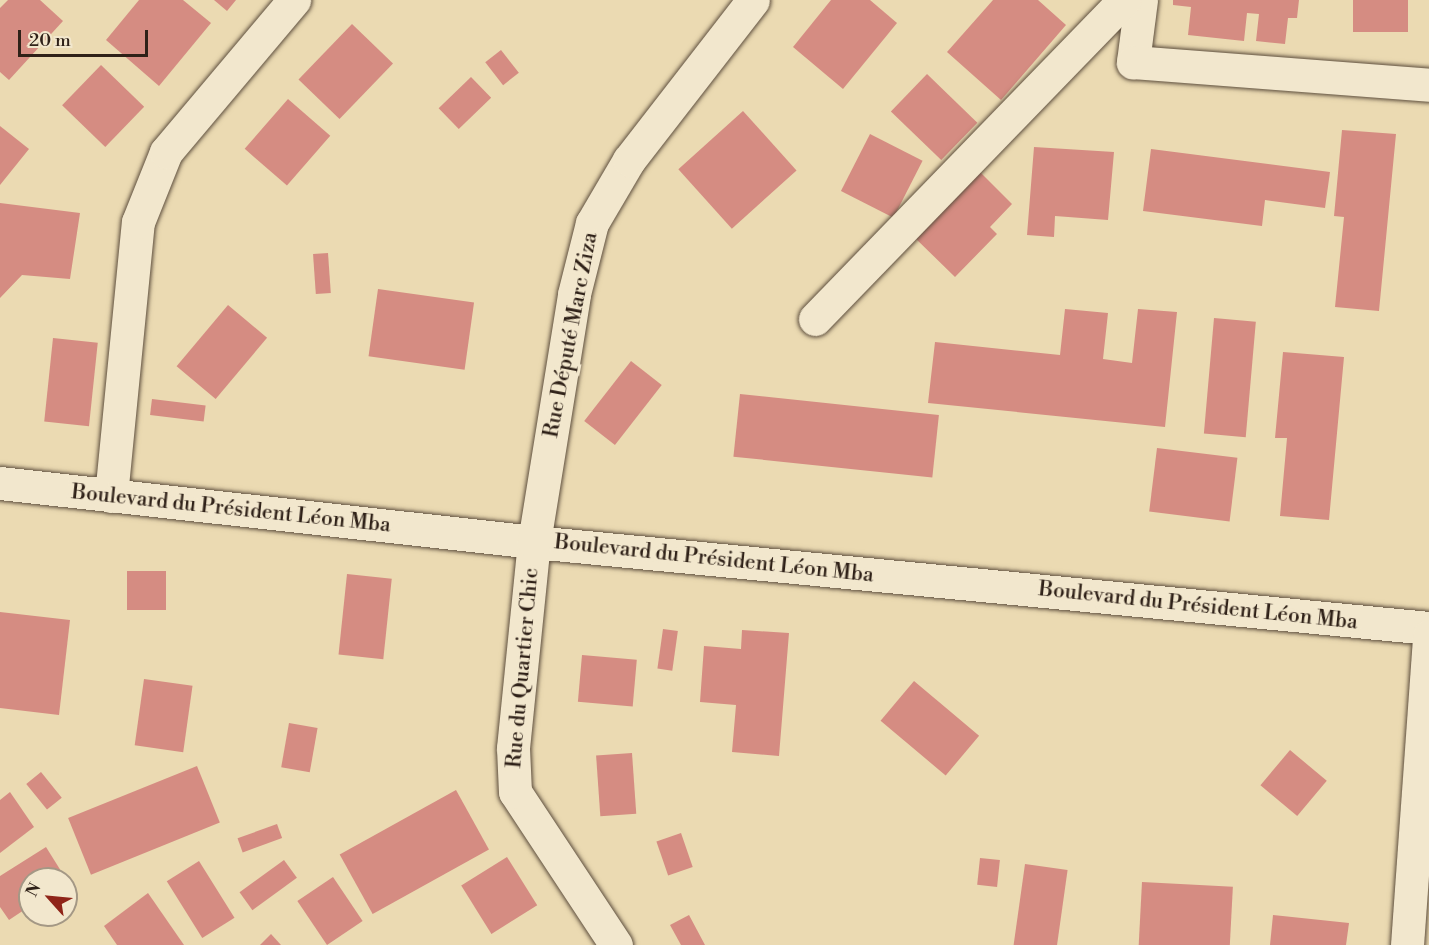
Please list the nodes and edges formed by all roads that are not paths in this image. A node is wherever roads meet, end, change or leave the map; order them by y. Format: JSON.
{"nodes":[{"id":1,"x":294,"y":0,"type":"edge"},
{"id":2,"x":753,"y":0,"type":"edge"},
{"id":3,"x":1124,"y":0,"type":"edge"},
{"id":4,"x":1141,"y":0,"type":"edge"},
{"id":5,"x":1429,"y":85,"type":"edge"},
{"id":6,"x":815,"y":319,"type":"dead end"},
{"id":7,"x":0,"y":483,"type":"edge"},
{"id":8,"x":111,"y":496,"type":"junction"},
{"id":9,"x":534,"y":542,"type":"junction"},
{"id":10,"x":1429,"y":628,"type":"edge"},
{"id":11,"x":1429,"y":636,"type":"edge"},
{"id":12,"x":616,"y":945,"type":"edge"},
{"id":13,"x":1407,"y":945,"type":"edge"}],
"edges":[{"from":1,"to":8,"type":"street"},
{"from":2,"to":9,"type":"street","name":"Rue Député Marc Ziza"},
{"from":3,"to":6,"type":"street"},
{"from":4,"to":5,"type":"street"},
{"from":7,"to":8,"type":"street","name":"Boulevard du Président Léon Mba"},
{"from":8,"to":9,"type":"street","name":"Boulevard du Président Léon Mba"},
{"from":9,"to":10,"type":"street","name":"Boulevard du Président Léon Mba"},
{"from":9,"to":12,"type":"street","name":"Rue du Quartier Chic"},
{"from":11,"to":13,"type":"street"}]}
